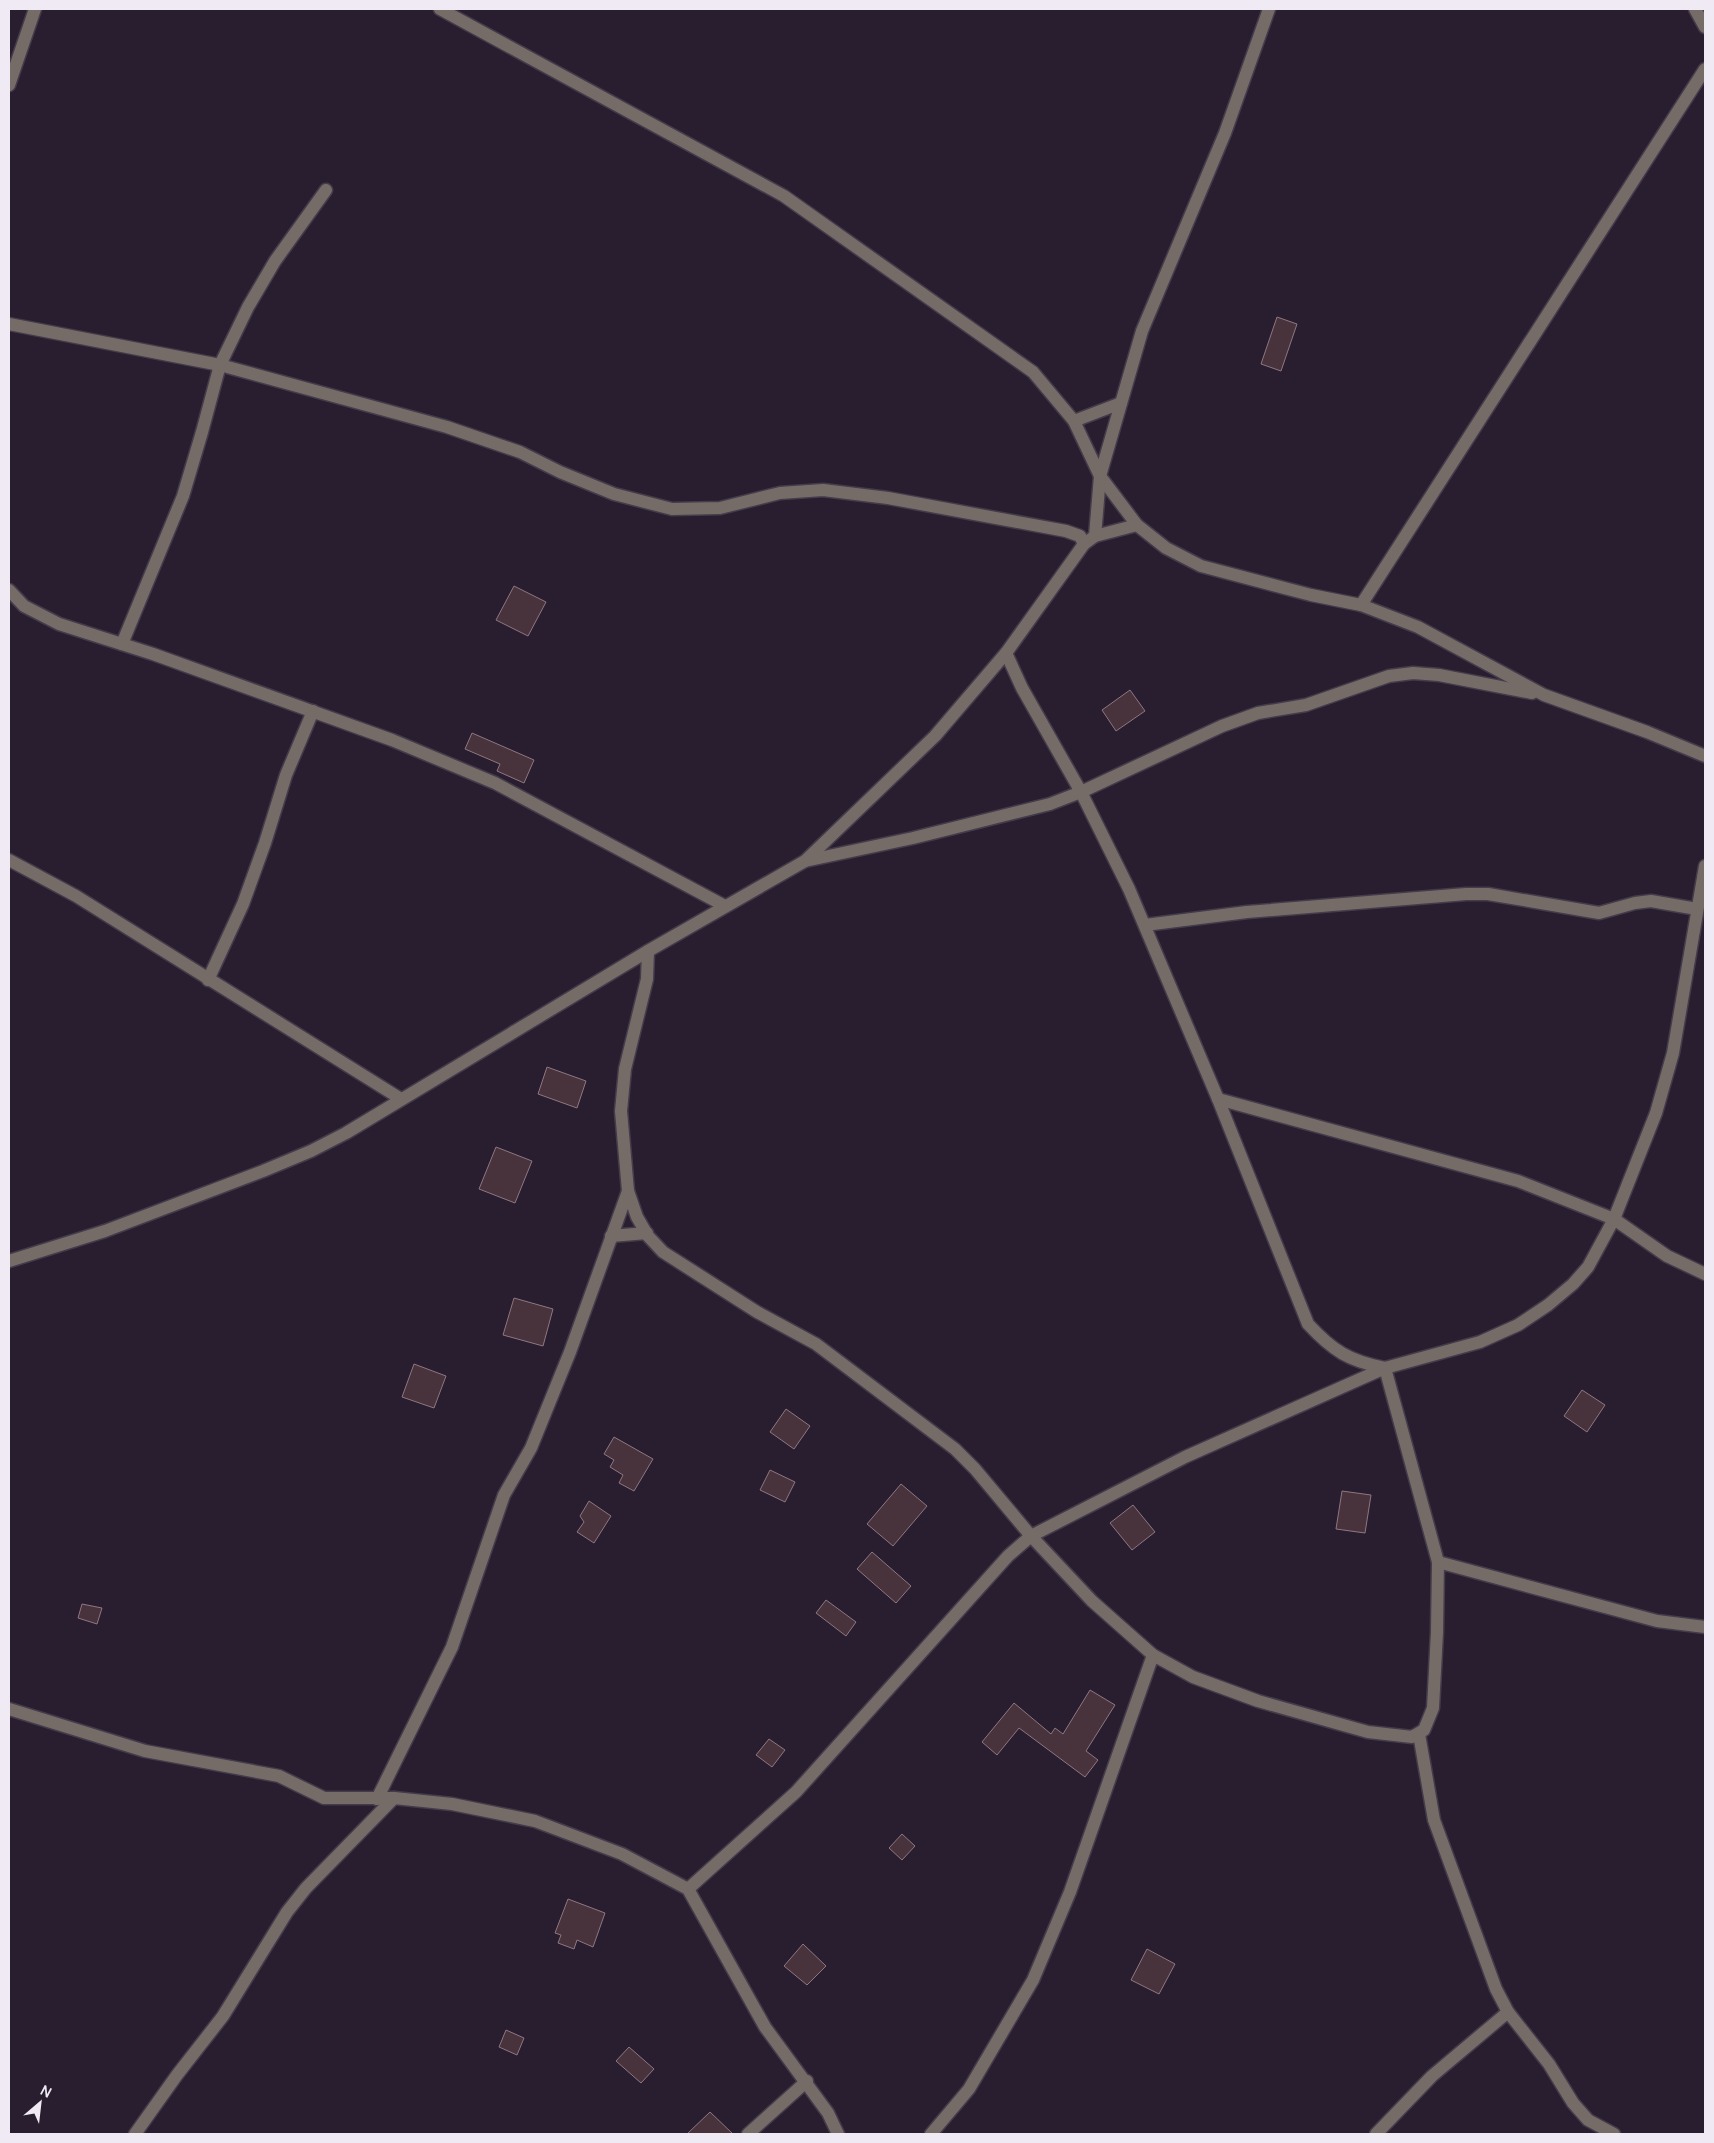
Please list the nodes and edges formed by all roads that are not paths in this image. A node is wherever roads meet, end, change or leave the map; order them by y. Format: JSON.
{"nodes":[{"id":1,"x":36,"y":9,"type":"edge"},
{"id":2,"x":440,"y":9,"type":"edge"},
{"id":3,"x":1269,"y":9,"type":"edge"},
{"id":4,"x":1695,"y":9,"type":"edge"},
{"id":5,"x":1705,"y":27,"type":"edge"},
{"id":6,"x":1705,"y":69,"type":"edge"},
{"id":7,"x":9,"y":85,"type":"edge"},
{"id":8,"x":326,"y":190,"type":"dead end"},
{"id":9,"x":9,"y":324,"type":"edge"},
{"id":10,"x":220,"y":365,"type":"junction"},
{"id":11,"x":1121,"y":404,"type":"junction"},
{"id":12,"x":1074,"y":421,"type":"junction"},
{"id":13,"x":1100,"y":476,"type":"junction"},
{"id":14,"x":1138,"y":525,"type":"junction"},
{"id":15,"x":1096,"y":536,"type":"junction"},
{"id":16,"x":1084,"y":544,"type":"junction"},
{"id":17,"x":9,"y":590,"type":"edge"},
{"id":18,"x":1361,"y":605,"type":"junction"},
{"id":19,"x":122,"y":644,"type":"junction"},
{"id":20,"x":1006,"y":653,"type":"junction"},
{"id":21,"x":1544,"y":695,"type":"junction"},
{"id":22,"x":313,"y":711,"type":"junction"},
{"id":23,"x":1705,"y":756,"type":"edge"},
{"id":24,"x":1081,"y":792,"type":"junction"},
{"id":25,"x":9,"y":860,"type":"edge"},
{"id":26,"x":805,"y":860,"type":"junction"},
{"id":27,"x":1705,"y":866,"type":"edge"},
{"id":28,"x":725,"y":906,"type":"junction"},
{"id":29,"x":1697,"y":909,"type":"junction"},
{"id":30,"x":1145,"y":925,"type":"junction"},
{"id":31,"x":648,"y":951,"type":"junction"},
{"id":32,"x":208,"y":980,"type":"junction"},
{"id":33,"x":401,"y":1099,"type":"junction"},
{"id":34,"x":1218,"y":1099,"type":"junction"},
{"id":35,"x":628,"y":1191,"type":"junction"},
{"id":36,"x":1614,"y":1219,"type":"junction"},
{"id":37,"x":647,"y":1233,"type":"junction"},
{"id":38,"x":611,"y":1236,"type":"junction"},
{"id":39,"x":9,"y":1261,"type":"edge"},
{"id":40,"x":1705,"y":1274,"type":"edge"},
{"id":41,"x":1385,"y":1368,"type":"junction"},
{"id":42,"x":1031,"y":1536,"type":"junction"},
{"id":43,"x":1438,"y":1562,"type":"junction"},
{"id":44,"x":1705,"y":1627,"type":"edge"},
{"id":45,"x":1153,"y":1655,"type":"junction"},
{"id":46,"x":9,"y":1709,"type":"edge"},
{"id":47,"x":1419,"y":1734,"type":"junction"},
{"id":48,"x":394,"y":1798,"type":"junction"},
{"id":49,"x":376,"y":1799,"type":"junction"},
{"id":50,"x":688,"y":1888,"type":"junction"},
{"id":51,"x":1508,"y":2012,"type":"junction"},
{"id":52,"x":807,"y":2081,"type":"junction"},
{"id":53,"x":135,"y":2134,"type":"edge"},
{"id":54,"x":748,"y":2134,"type":"edge"},
{"id":55,"x":838,"y":2134,"type":"edge"},
{"id":56,"x":931,"y":2134,"type":"edge"},
{"id":57,"x":1376,"y":2134,"type":"edge"},
{"id":58,"x":1614,"y":2134,"type":"edge"}],
"edges":[{"from":1,"to":7,"type":"street"},
{"from":2,"to":12,"type":"street"},
{"from":3,"to":11,"type":"street"},
{"from":4,"to":5,"type":"street"},
{"from":6,"to":18,"type":"street"},
{"from":8,"to":10,"type":"street"},
{"from":9,"to":10,"type":"street"},
{"from":10,"to":16,"type":"street"},
{"from":10,"to":19,"type":"street"},
{"from":11,"to":12,"type":"street"},
{"from":11,"to":13,"type":"street"},
{"from":12,"to":13,"type":"street"},
{"from":13,"to":14,"type":"street"},
{"from":13,"to":15,"type":"street"},
{"from":14,"to":15,"type":"street"},
{"from":14,"to":18,"type":"street"},
{"from":15,"to":16,"type":"street"},
{"from":16,"to":20,"type":"street"},
{"from":17,"to":19,"type":"street"},
{"from":18,"to":21,"type":"street"},
{"from":19,"to":22,"type":"street"},
{"from":20,"to":24,"type":"street"},
{"from":20,"to":26,"type":"street"},
{"from":21,"to":23,"type":"street"},
{"from":21,"to":24,"type":"street"},
{"from":22,"to":28,"type":"street"},
{"from":22,"to":32,"type":"street"},
{"from":24,"to":26,"type":"street"},
{"from":24,"to":30,"type":"street"},
{"from":25,"to":32,"type":"street"},
{"from":26,"to":28,"type":"street"},
{"from":27,"to":29,"type":"street"},
{"from":28,"to":31,"type":"street"},
{"from":29,"to":30,"type":"street"},
{"from":29,"to":36,"type":"street"},
{"from":30,"to":34,"type":"street"},
{"from":31,"to":33,"type":"street"},
{"from":31,"to":35,"type":"street"},
{"from":32,"to":33,"type":"street"},
{"from":33,"to":39,"type":"street"},
{"from":34,"to":36,"type":"street"},
{"from":34,"to":41,"type":"street"},
{"from":35,"to":37,"type":"street"},
{"from":35,"to":38,"type":"street"},
{"from":36,"to":40,"type":"street"},
{"from":36,"to":41,"type":"street"},
{"from":37,"to":38,"type":"street"},
{"from":37,"to":42,"type":"street"},
{"from":38,"to":49,"type":"street"},
{"from":41,"to":42,"type":"street"},
{"from":41,"to":43,"type":"street"},
{"from":42,"to":45,"type":"street"},
{"from":42,"to":50,"type":"street"},
{"from":43,"to":44,"type":"street"},
{"from":43,"to":47,"type":"street"},
{"from":45,"to":47,"type":"street"},
{"from":45,"to":56,"type":"street"},
{"from":46,"to":49,"type":"street"},
{"from":47,"to":51,"type":"street"},
{"from":48,"to":49,"type":"street"},
{"from":48,"to":50,"type":"street"},
{"from":48,"to":53,"type":"street"},
{"from":50,"to":52,"type":"street"},
{"from":51,"to":57,"type":"street"},
{"from":51,"to":58,"type":"street"},
{"from":52,"to":54,"type":"street"},
{"from":52,"to":55,"type":"street"}]}
